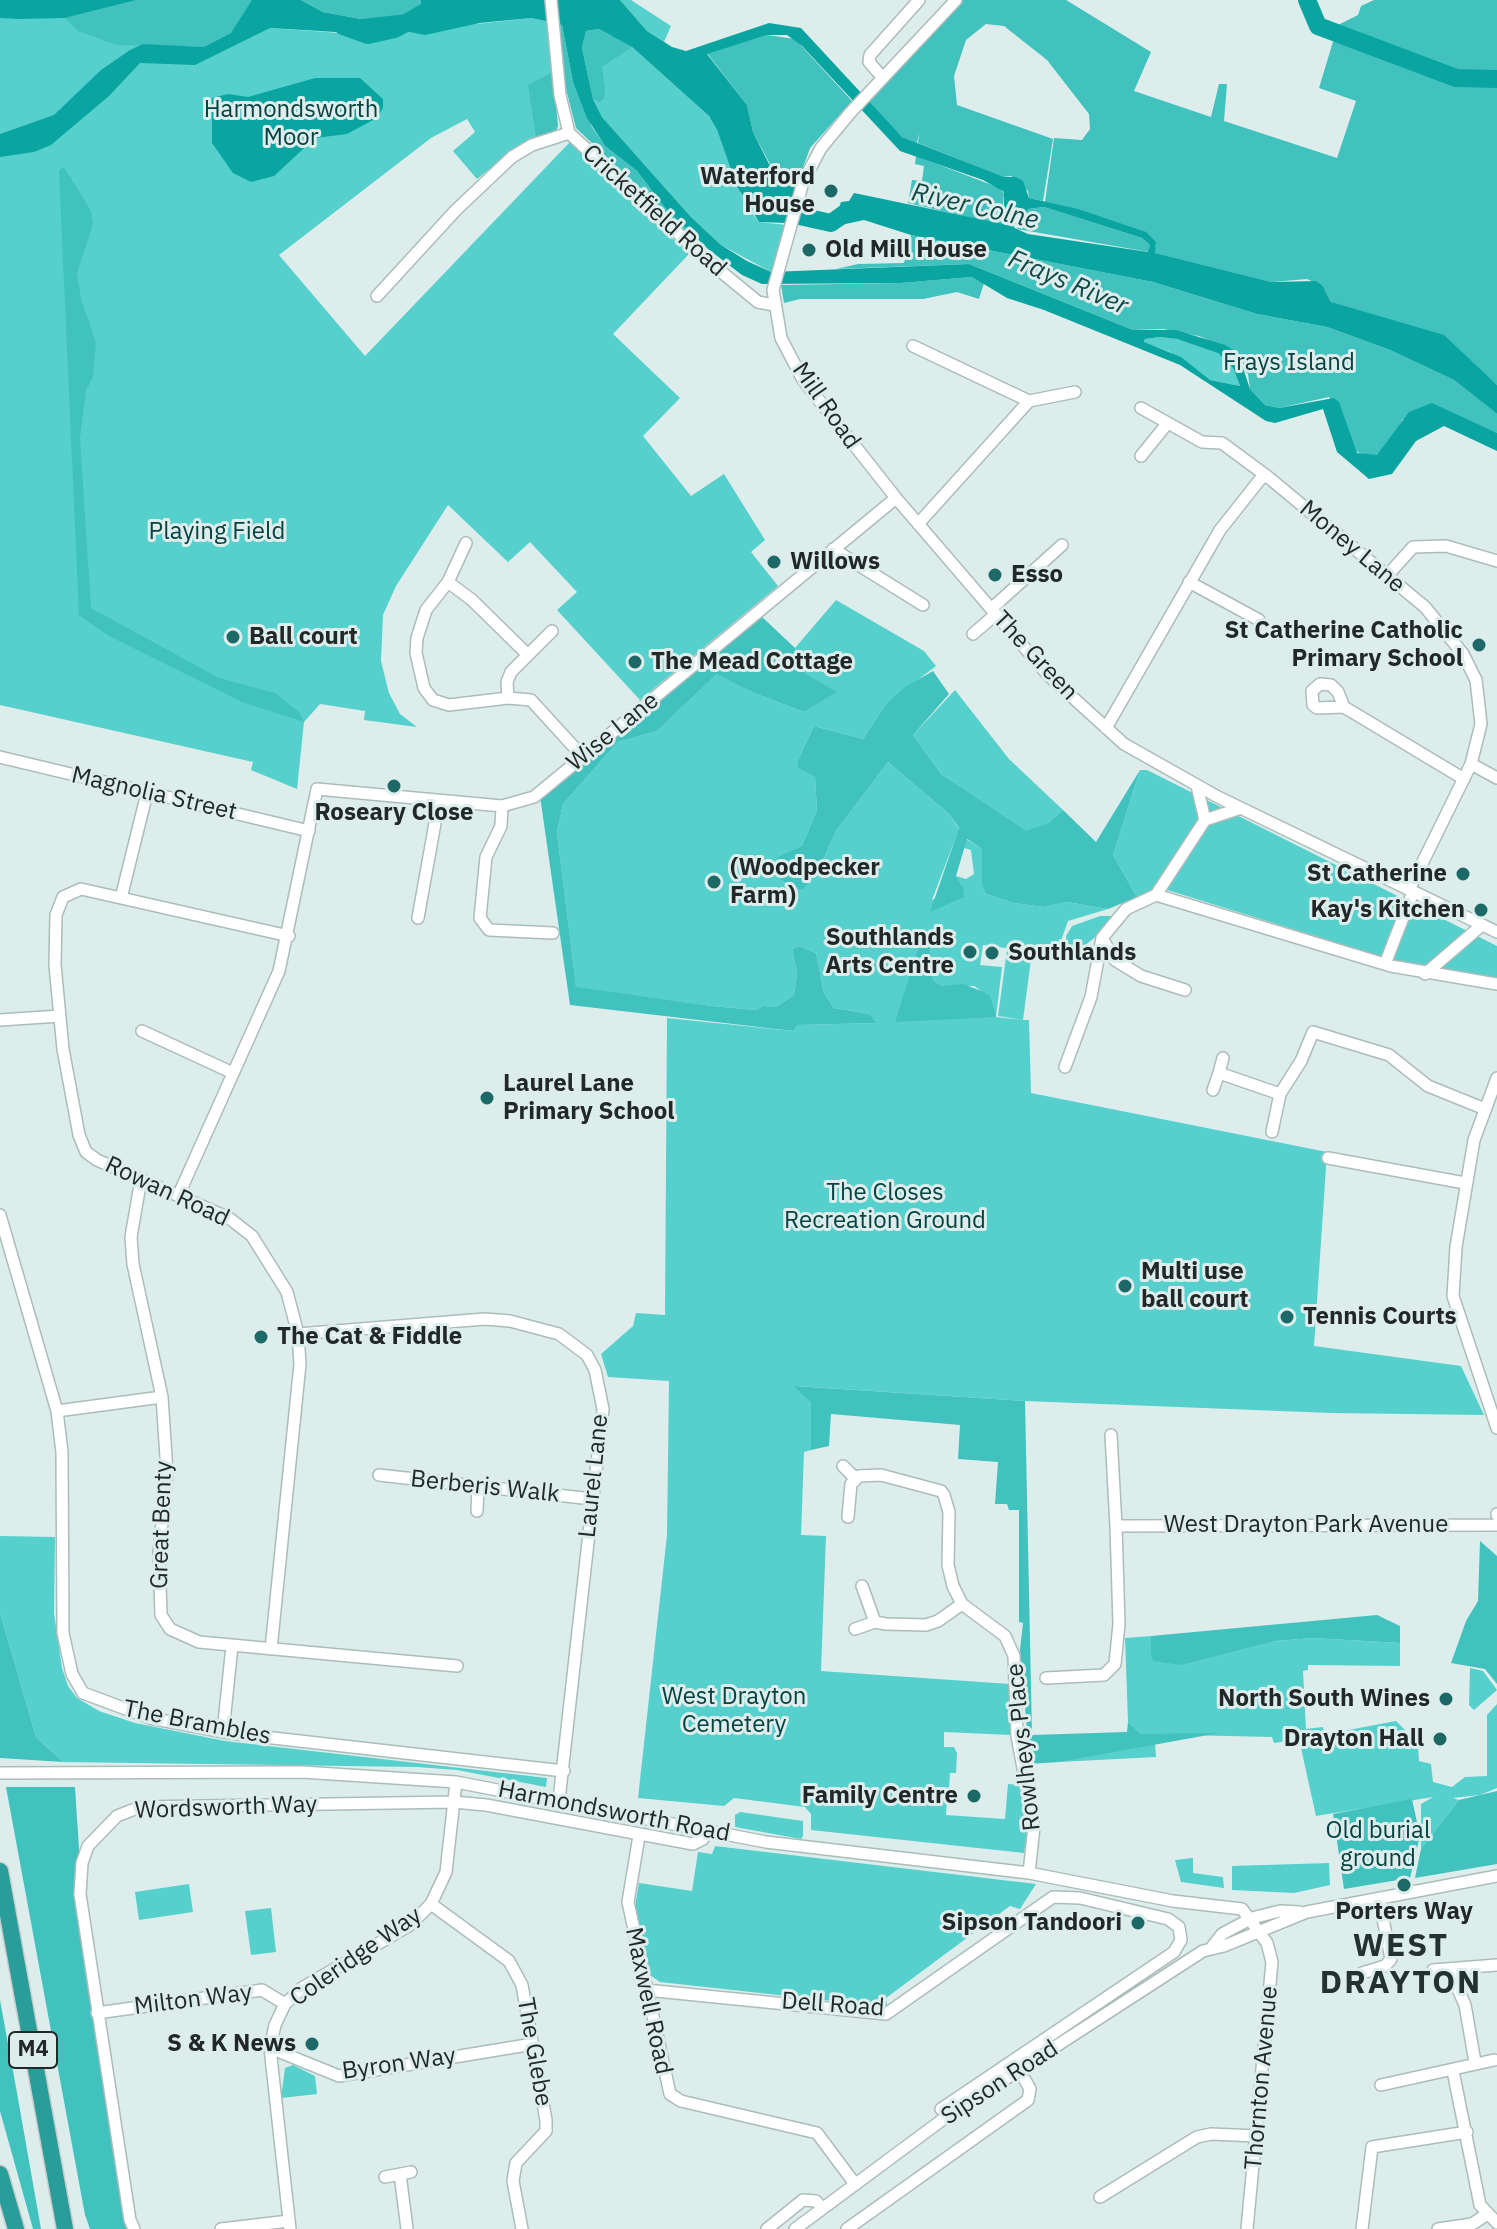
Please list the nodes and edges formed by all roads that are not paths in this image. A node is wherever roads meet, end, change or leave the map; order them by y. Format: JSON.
{"nodes":[{"id":1,"x":551,"y":0,"type":"edge"},
{"id":2,"x":919,"y":0,"type":"edge"},
{"id":3,"x":956,"y":0,"type":"edge"},
{"id":4,"x":883,"y":78,"type":"junction"},
{"id":5,"x":569,"y":133,"type":"junction"},
{"id":6,"x":377,"y":296,"type":"dead end"},
{"id":7,"x":774,"y":305,"type":"junction"},
{"id":8,"x":913,"y":346,"type":"dead end"},
{"id":9,"x":1075,"y":392,"type":"dead end"},
{"id":10,"x":1029,"y":401,"type":"junction"},
{"id":11,"x":1141,"y":408,"type":"dead end"},
{"id":12,"x":1166,"y":425,"type":"junction"},
{"id":13,"x":1141,"y":456,"type":"dead end"},
{"id":14,"x":1268,"y":477,"type":"junction"},
{"id":15,"x":896,"y":498,"type":"junction"},
{"id":16,"x":918,"y":524,"type":"junction"},
{"id":17,"x":466,"y":543,"type":"dead end"},
{"id":18,"x":1062,"y":545,"type":"dead end"},
{"id":19,"x":833,"y":549,"type":"junction"},
{"id":20,"x":1497,"y":561,"type":"edge"},
{"id":21,"x":1386,"y":577,"type":"junction"},
{"id":22,"x":448,"y":582,"type":"junction"},
{"id":23,"x":1189,"y":582,"type":"junction"},
{"id":24,"x":923,"y":605,"type":"dead end"},
{"id":25,"x":993,"y":612,"type":"junction"},
{"id":26,"x":1259,"y":620,"type":"dead end"},
{"id":27,"x":552,"y":631,"type":"dead end"},
{"id":28,"x":973,"y":634,"type":"dead end"},
{"id":29,"x":527,"y":654,"type":"junction"},
{"id":30,"x":508,"y":698,"type":"junction"},
{"id":31,"x":1344,"y":707,"type":"dead end"},
{"id":32,"x":1106,"y":728,"type":"junction"},
{"id":33,"x":0,"y":757,"type":"edge"},
{"id":34,"x":583,"y":757,"type":"junction"},
{"id":35,"x":1471,"y":764,"type":"junction"},
{"id":36,"x":1497,"y":778,"type":"edge"},
{"id":37,"x":1464,"y":779,"type":"junction"},
{"id":38,"x":1197,"y":786,"type":"junction"},
{"id":39,"x":147,"y":793,"type":"junction"},
{"id":40,"x":439,"y":801,"type":"junction"},
{"id":41,"x":502,"y":806,"type":"junction"},
{"id":42,"x":1241,"y":808,"type":"junction"},
{"id":43,"x":1205,"y":820,"type":"junction"},
{"id":44,"x":309,"y":831,"type":"junction"},
{"id":45,"x":1411,"y":891,"type":"junction"},
{"id":46,"x":1156,"y":895,"type":"junction"},
{"id":47,"x":121,"y":898,"type":"junction"},
{"id":48,"x":418,"y":918,"type":"dead end"},
{"id":49,"x":1482,"y":925,"type":"junction"},
{"id":50,"x":1497,"y":932,"type":"edge"},
{"id":51,"x":553,"y":933,"type":"dead end"},
{"id":52,"x":289,"y":936,"type":"junction"},
{"id":53,"x":1102,"y":938,"type":"junction"},
{"id":54,"x":1385,"y":964,"type":"junction"},
{"id":55,"x":1425,"y":974,"type":"junction"},
{"id":56,"x":1497,"y":984,"type":"edge"},
{"id":57,"x":1185,"y":990,"type":"dead end"},
{"id":58,"x":60,"y":1016,"type":"junction"},
{"id":59,"x":0,"y":1020,"type":"edge"},
{"id":60,"x":142,"y":1031,"type":"dead end"},
{"id":61,"x":1223,"y":1058,"type":"dead end"},
{"id":62,"x":1065,"y":1067,"type":"dead end"},
{"id":63,"x":233,"y":1073,"type":"junction"},
{"id":64,"x":1219,"y":1073,"type":"junction"},
{"id":65,"x":1497,"y":1078,"type":"edge"},
{"id":66,"x":1213,"y":1090,"type":"dead end"},
{"id":67,"x":1280,"y":1094,"type":"junction"},
{"id":68,"x":1485,"y":1109,"type":"junction"},
{"id":69,"x":1272,"y":1132,"type":"dead end"},
{"id":70,"x":1328,"y":1158,"type":"dead end"},
{"id":71,"x":141,"y":1179,"type":"junction"},
{"id":72,"x":1465,"y":1183,"type":"junction"},
{"id":73,"x":179,"y":1194,"type":"junction"},
{"id":74,"x":0,"y":1215,"type":"edge"},
{"id":75,"x":298,"y":1334,"type":"junction"},
{"id":76,"x":162,"y":1397,"type":"junction"},
{"id":77,"x":57,"y":1411,"type":"junction"},
{"id":78,"x":1497,"y":1428,"type":"edge"},
{"id":79,"x":1111,"y":1435,"type":"dead end"},
{"id":80,"x":843,"y":1466,"type":"dead end"},
{"id":81,"x":379,"y":1475,"type":"dead end"},
{"id":82,"x":855,"y":1478,"type":"junction"},
{"id":83,"x":478,"y":1486,"type":"junction"},
{"id":84,"x":592,"y":1499,"type":"junction"},
{"id":85,"x":477,"y":1511,"type":"dead end"},
{"id":86,"x":848,"y":1517,"type":"dead end"},
{"id":87,"x":1497,"y":1525,"type":"edge"},
{"id":88,"x":1116,"y":1526,"type":"junction"},
{"id":89,"x":862,"y":1586,"type":"dead end"},
{"id":90,"x":962,"y":1604,"type":"junction"},
{"id":91,"x":875,"y":1622,"type":"junction"},
{"id":92,"x":855,"y":1629,"type":"dead end"},
{"id":93,"x":232,"y":1646,"type":"junction"},
{"id":94,"x":271,"y":1649,"type":"junction"},
{"id":95,"x":457,"y":1666,"type":"dead end"},
{"id":96,"x":1046,"y":1678,"type":"dead end"},
{"id":97,"x":223,"y":1732,"type":"junction"},
{"id":98,"x":564,"y":1771,"type":"junction"},
{"id":99,"x":0,"y":1773,"type":"edge"},
{"id":100,"x":456,"y":1782,"type":"junction"},
{"id":101,"x":559,"y":1800,"type":"junction"},
{"id":102,"x":454,"y":1802,"type":"junction"},
{"id":103,"x":707,"y":1830,"type":"junction"},
{"id":104,"x":639,"y":1836,"type":"junction"},
{"id":105,"x":0,"y":1871,"type":"edge"},
{"id":106,"x":1029,"y":1873,"type":"junction"},
{"id":107,"x":1497,"y":1876,"type":"edge"},
{"id":108,"x":1080,"y":1882,"type":"junction"},
{"id":109,"x":1080,"y":1898,"type":"junction"},
{"id":110,"x":1379,"y":1899,"type":"junction"},
{"id":111,"x":431,"y":1904,"type":"junction"},
{"id":112,"x":1224,"y":1907,"type":"junction"},
{"id":113,"x":1240,"y":1924,"type":"junction"},
{"id":114,"x":1255,"y":1924,"type":"junction"},
{"id":115,"x":1212,"y":1947,"type":"junction"},
{"id":116,"x":1497,"y":1965,"type":"edge"},
{"id":117,"x":1449,"y":1969,"type":"junction"},
{"id":118,"x":1433,"y":1970,"type":"dead end"},
{"id":119,"x":1362,"y":1973,"type":"dead end"},
{"id":120,"x":646,"y":1990,"type":"junction"},
{"id":121,"x":285,"y":2004,"type":"junction"},
{"id":122,"x":97,"y":2013,"type":"junction"},
{"id":123,"x":533,"y":2044,"type":"junction"},
{"id":124,"x":270,"y":2048,"type":"junction"},
{"id":125,"x":1494,"y":2060,"type":"dead end"},
{"id":126,"x":1475,"y":2062,"type":"junction"},
{"id":127,"x":1453,"y":2071,"type":"junction"},
{"id":128,"x":1025,"y":2080,"type":"dead end"},
{"id":129,"x":1381,"y":2085,"type":"dead end"},
{"id":130,"x":941,"y":2109,"type":"dead end"},
{"id":131,"x":1467,"y":2132,"type":"junction"},
{"id":132,"x":1257,"y":2136,"type":"junction"},
{"id":133,"x":0,"y":2174,"type":"edge"},
{"id":134,"x":385,"y":2177,"type":"dead end"},
{"id":135,"x":855,"y":2184,"type":"junction"},
{"id":136,"x":1100,"y":2197,"type":"dead end"},
{"id":137,"x":822,"y":2208,"type":"junction"},
{"id":138,"x":1486,"y":2215,"type":"junction"},
{"id":139,"x":1497,"y":2223,"type":"edge"},
{"id":140,"x":289,"y":2225,"type":"edge"},
{"id":141,"x":16,"y":2229,"type":"edge"},
{"id":142,"x":65,"y":2229,"type":"edge"},
{"id":143,"x":134,"y":2229,"type":"edge"},
{"id":144,"x":221,"y":2229,"type":"edge"},
{"id":145,"x":407,"y":2229,"type":"edge"},
{"id":146,"x":522,"y":2229,"type":"edge"},
{"id":147,"x":767,"y":2229,"type":"edge"},
{"id":148,"x":795,"y":2229,"type":"edge"},
{"id":149,"x":847,"y":2229,"type":"edge"},
{"id":150,"x":1247,"y":2229,"type":"edge"},
{"id":151,"x":1362,"y":2229,"type":"edge"},
{"id":152,"x":1438,"y":2229,"type":"edge"}],
"edges":[{"from":1,"to":5,"type":"street","name":"Cricketfield Road"},
{"from":2,"to":4,"type":"street"},
{"from":3,"to":4,"type":"street","name":"Mill Road"},
{"from":4,"to":7,"type":"street","name":"Mill Road"},
{"from":5,"to":6,"type":"street"},
{"from":5,"to":7,"type":"street","name":"Cricketfield Road"},
{"from":7,"to":15,"type":"street","name":"Mill Road"},
{"from":8,"to":10,"type":"street"},
{"from":9,"to":10,"type":"street"},
{"from":10,"to":16,"type":"street"},
{"from":11,"to":12,"type":"street","name":"Money Lane"},
{"from":12,"to":13,"type":"street"},
{"from":12,"to":14,"type":"street","name":"Money Lane"},
{"from":14,"to":21,"type":"street","name":"Money Lane"},
{"from":14,"to":23,"type":"street"},
{"from":15,"to":16,"type":"street","name":"The Green"},
{"from":15,"to":19,"type":"street","name":"Wise Lane"},
{"from":16,"to":25,"type":"street","name":"The Green"},
{"from":17,"to":22,"type":"street"},
{"from":18,"to":25,"type":"street"},
{"from":19,"to":24,"type":"street"},
{"from":19,"to":34,"type":"street","name":"Wise Lane"},
{"from":20,"to":21,"type":"street"},
{"from":21,"to":35,"type":"street","name":"Money Lane"},
{"from":22,"to":29,"type":"street"},
{"from":22,"to":30,"type":"street"},
{"from":23,"to":26,"type":"street"},
{"from":23,"to":32,"type":"street"},
{"from":25,"to":28,"type":"street"},
{"from":25,"to":32,"type":"street","name":"The Green"},
{"from":27,"to":29,"type":"street"},
{"from":29,"to":30,"type":"street"},
{"from":30,"to":34,"type":"street"},
{"from":31,"to":37,"type":"street"},
{"from":32,"to":38,"type":"street","name":"The Green"},
{"from":33,"to":39,"type":"street","name":"Magnolia Street"},
{"from":34,"to":41,"type":"street","name":"Wise Lane"},
{"from":35,"to":36,"type":"street"},
{"from":35,"to":37,"type":"street","name":"Money Lane"},
{"from":37,"to":45,"type":"street","name":"Money Lane"},
{"from":38,"to":42,"type":"street","name":"The Green"},
{"from":38,"to":43,"type":"street"},
{"from":39,"to":44,"type":"street","name":"Magnolia Street"},
{"from":39,"to":47,"type":"street"},
{"from":40,"to":41,"type":"street","name":"Wise Lane"},
{"from":40,"to":44,"type":"street","name":"Wise Lane"},
{"from":40,"to":48,"type":"street"},
{"from":41,"to":51,"type":"street"},
{"from":42,"to":43,"type":"street"},
{"from":42,"to":45,"type":"street","name":"The Green"},
{"from":43,"to":46,"type":"street"},
{"from":44,"to":52,"type":"street"},
{"from":45,"to":49,"type":"street","name":"The Green"},
{"from":45,"to":54,"type":"street"},
{"from":46,"to":53,"type":"street"},
{"from":46,"to":54,"type":"street"},
{"from":47,"to":52,"type":"street"},
{"from":47,"to":58,"type":"street","name":"Rowan Road"},
{"from":49,"to":50,"type":"street","name":"The Green"},
{"from":49,"to":55,"type":"street"},
{"from":52,"to":63,"type":"street"},
{"from":53,"to":57,"type":"street"},
{"from":53,"to":62,"type":"street"},
{"from":54,"to":55,"type":"street"},
{"from":55,"to":56,"type":"street"},
{"from":58,"to":59,"type":"street"},
{"from":58,"to":71,"type":"street","name":"Rowan Road"},
{"from":60,"to":63,"type":"street"},
{"from":61,"to":64,"type":"street"},
{"from":63,"to":73,"type":"street"},
{"from":64,"to":66,"type":"street"},
{"from":64,"to":67,"type":"street"},
{"from":65,"to":68,"type":"street"},
{"from":67,"to":68,"type":"street"},
{"from":67,"to":69,"type":"street"},
{"from":68,"to":72,"type":"street"},
{"from":70,"to":72,"type":"street"},
{"from":71,"to":73,"type":"street","name":"Rowan Road"},
{"from":71,"to":76,"type":"street","name":"Great Benty"},
{"from":72,"to":78,"type":"street"},
{"from":73,"to":75,"type":"street","name":"Rowan Road"},
{"from":74,"to":77,"type":"street","name":"The Brambles"},
{"from":75,"to":84,"type":"street","name":"Laurel Lane"},
{"from":75,"to":94,"type":"street","name":"Rowan Road"},
{"from":76,"to":77,"type":"street"},
{"from":76,"to":93,"type":"street","name":"Great Benty"},
{"from":77,"to":97,"type":"street","name":"The Brambles"},
{"from":79,"to":88,"type":"street"},
{"from":80,"to":82,"type":"street"},
{"from":81,"to":83,"type":"street","name":"Berberis Walk"},
{"from":82,"to":86,"type":"street"},
{"from":82,"to":90,"type":"street"},
{"from":83,"to":84,"type":"street","name":"Berberis Walk"},
{"from":83,"to":85,"type":"street"},
{"from":84,"to":98,"type":"street","name":"Laurel Lane"},
{"from":87,"to":88,"type":"street","name":"West Drayton Park Avenue"},
{"from":88,"to":96,"type":"street"},
{"from":89,"to":91,"type":"street"},
{"from":90,"to":91,"type":"street"},
{"from":90,"to":106,"type":"street","name":"Rowlheys Place"},
{"from":91,"to":92,"type":"street"},
{"from":93,"to":94,"type":"street","name":"Great Benty"},
{"from":93,"to":97,"type":"street"},
{"from":94,"to":95,"type":"street","name":"Great Benty"},
{"from":97,"to":98,"type":"street","name":"The Brambles"},
{"from":98,"to":101,"type":"street","name":"Laurel Lane"},
{"from":99,"to":100,"type":"street","name":"Harmondsworth Road"},
{"from":100,"to":101,"type":"street","name":"Harmondsworth Road"},
{"from":100,"to":102,"type":"street","name":"Coleridge Way"},
{"from":101,"to":103,"type":"street","name":"Harmondsworth Road"},
{"from":102,"to":104,"type":"street","name":"Wordsworth Way"},
{"from":102,"to":111,"type":"street","name":"Coleridge Way"},
{"from":102,"to":122,"type":"street","name":"Wordsworth Way"},
{"from":103,"to":104,"type":"street","name":"Wordsworth Way"},
{"from":103,"to":106,"type":"street","name":"Harmondsworth Road"},
{"from":104,"to":120,"type":"street","name":"Maxwell Road"},
{"from":105,"to":142,"type":"highway","number":"M4"},
{"from":106,"to":108,"type":"street","name":"Harmondsworth Road"},
{"from":107,"to":110,"type":"street","name":"Sipson Road"},
{"from":108,"to":109,"type":"street"},
{"from":108,"to":112,"type":"street","name":"Harmondsworth Road"},
{"from":109,"to":120,"type":"street","name":"Dell Road"},
{"from":109,"to":130,"type":"street","name":"Dell Road"},
{"from":110,"to":114,"type":"street","name":"Sipson Road"},
{"from":110,"to":119,"type":"street"},
{"from":111,"to":121,"type":"street","name":"Coleridge Way"},
{"from":111,"to":123,"type":"street","name":"The Glebe"},
{"from":112,"to":113,"type":"street"},
{"from":112,"to":114,"type":"street","name":"Harmondsworth Road"},
{"from":113,"to":114,"type":"street"},
{"from":113,"to":115,"type":"street","name":"Sipson Road"},
{"from":114,"to":115,"type":"street","name":"Sipson Road"},
{"from":114,"to":132,"type":"street","name":"Thornton Avenue"},
{"from":115,"to":135,"type":"street","name":"Sipson Road"},
{"from":116,"to":117,"type":"street"},
{"from":117,"to":118,"type":"street"},
{"from":117,"to":126,"type":"street"},
{"from":120,"to":135,"type":"street","name":"Maxwell Road"},
{"from":121,"to":122,"type":"street","name":"Milton Way"},
{"from":121,"to":124,"type":"street","name":"Coleridge Way"},
{"from":122,"to":143,"type":"street","name":"Wordsworth Way"},
{"from":123,"to":124,"type":"street","name":"Byron Way"},
{"from":123,"to":146,"type":"street","name":"The Glebe"},
{"from":124,"to":140,"type":"street","name":"Coleridge Way"},
{"from":125,"to":126,"type":"street"},
{"from":126,"to":127,"type":"street"},
{"from":127,"to":129,"type":"street"},
{"from":127,"to":131,"type":"street"},
{"from":128,"to":149,"type":"street"},
{"from":131,"to":138,"type":"street"},
{"from":131,"to":151,"type":"street"},
{"from":132,"to":136,"type":"street"},
{"from":132,"to":150,"type":"street","name":"Thornton Avenue"},
{"from":133,"to":141,"type":"highway"},
{"from":134,"to":145,"type":"street"},
{"from":135,"to":137,"type":"street","name":"Sipson Road"},
{"from":137,"to":147,"type":"street"},
{"from":137,"to":148,"type":"street","name":"Sipson Road"},
{"from":138,"to":139,"type":"street"},
{"from":138,"to":152,"type":"street"},
{"from":140,"to":144,"type":"street"}]}
